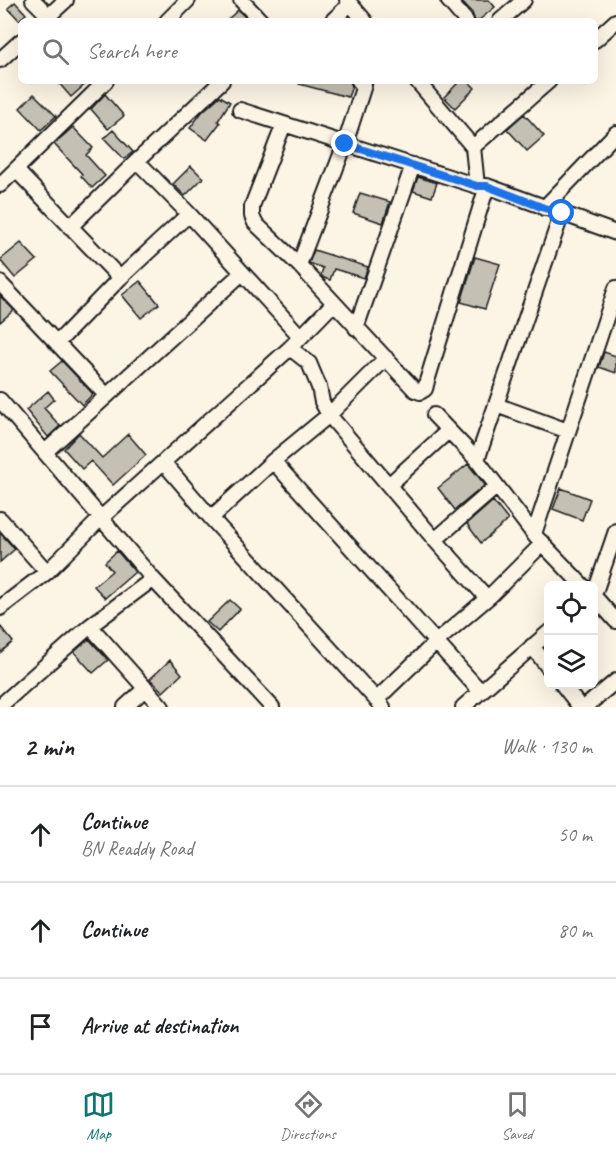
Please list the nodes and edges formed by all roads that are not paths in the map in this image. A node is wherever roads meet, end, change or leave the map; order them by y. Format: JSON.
{"nodes":[{"id":1,"x":33,"y":0,"type":"edge"},
{"id":2,"x":66,"y":0,"type":"edge"},
{"id":3,"x":188,"y":0,"type":"edge"},
{"id":4,"x":241,"y":0,"type":"edge"},
{"id":5,"x":448,"y":0,"type":"edge"},
{"id":6,"x":524,"y":0,"type":"edge"},
{"id":7,"x":348,"y":2,"type":"edge"},
{"id":8,"x":46,"y":18,"type":"edge"},
{"id":9,"x":170,"y":18,"type":"edge"},
{"id":10,"x":258,"y":18,"type":"edge"},
{"id":11,"x":335,"y":18,"type":"edge"},
{"id":12,"x":362,"y":18,"type":"edge"},
{"id":13,"x":463,"y":18,"type":"edge"},
{"id":14,"x":503,"y":18,"type":"edge"},
{"id":15,"x":615,"y":24,"type":"edge"},
{"id":16,"x":598,"y":38,"type":"edge"},
{"id":17,"x":18,"y":44,"type":"edge"},
{"id":18,"x":0,"y":60,"type":"edge"},
{"id":19,"x":103,"y":84,"type":"edge"},
{"id":20,"x":219,"y":84,"type":"edge"},
{"id":21,"x":363,"y":84,"type":"edge"},
{"id":22,"x":425,"y":84,"type":"edge"},
{"id":23,"x":546,"y":84,"type":"edge"},
{"id":24,"x":240,"y":110,"type":"dead end"},
{"id":25,"x":284,"y":124,"type":"junction"},
{"id":26,"x":613,"y":139,"type":"edge"},
{"id":27,"x":345,"y":144,"type":"junction"},
{"id":28,"x":473,"y":147,"type":"junction"},
{"id":29,"x":137,"y":161,"type":"junction"},
{"id":30,"x":413,"y":165,"type":"junction"},
{"id":31,"x":16,"y":170,"type":"junction"},
{"id":32,"x":0,"y":185,"type":"edge"},
{"id":33,"x":482,"y":186,"type":"junction"},
{"id":34,"x":544,"y":208,"type":"junction"},
{"id":35,"x":562,"y":213,"type":"junction"},
{"id":36,"x":189,"y":214,"type":"junction"},
{"id":37,"x":70,"y":227,"type":"junction"},
{"id":38,"x":616,"y":233,"type":"edge"},
{"id":39,"x":299,"y":265,"type":"junction"},
{"id":40,"x":242,"y":273,"type":"junction"},
{"id":41,"x":120,"y":278,"type":"junction"},
{"id":42,"x":0,"y":284,"type":"edge"},
{"id":43,"x":616,"y":288,"type":"edge"},
{"id":44,"x":334,"y":303,"type":"junction"},
{"id":45,"x":356,"y":328,"type":"junction"},
{"id":46,"x":300,"y":336,"type":"junction"},
{"id":47,"x":57,"y":343,"type":"junction"},
{"id":48,"x":290,"y":348,"type":"junction"},
{"id":49,"x":386,"y":358,"type":"junction"},
{"id":50,"x":107,"y":396,"type":"junction"},
{"id":51,"x":0,"y":400,"type":"edge"},
{"id":52,"x":496,"y":405,"type":"junction"},
{"id":53,"x":329,"y":415,"type":"junction"},
{"id":54,"x":434,"y":415,"type":"dead end"},
{"id":55,"x":448,"y":431,"type":"junction"},
{"id":56,"x":568,"y":431,"type":"junction"},
{"id":57,"x":45,"y":452,"type":"junction"},
{"id":58,"x":477,"y":460,"type":"junction"},
{"id":59,"x":273,"y":461,"type":"junction"},
{"id":60,"x":163,"y":462,"type":"junction"},
{"id":61,"x":390,"y":484,"type":"junction"},
{"id":62,"x":497,"y":486,"type":"junction"},
{"id":63,"x":101,"y":518,"type":"junction"},
{"id":64,"x":211,"y":518,"type":"junction"},
{"id":65,"x":0,"y":519,"type":"edge"},
{"id":66,"x":616,"y":531,"type":"edge"},
{"id":67,"x":538,"y":538,"type":"junction"},
{"id":68,"x":435,"y":540,"type":"junction"},
{"id":69,"x":47,"y":572,"type":"junction"},
{"id":70,"x":153,"y":579,"type":"junction"},
{"id":71,"x":579,"y":581,"type":"edge"},
{"id":72,"x":598,"y":584,"type":"edge"},
{"id":73,"x":487,"y":598,"type":"junction"},
{"id":74,"x":598,"y":601,"type":"edge"},
{"id":75,"x":0,"y":608,"type":"edge"},
{"id":76,"x":616,"y":621,"type":"edge"},
{"id":77,"x":90,"y":626,"type":"junction"},
{"id":78,"x":546,"y":635,"type":"edge"},
{"id":79,"x":436,"y":642,"type":"junction"},
{"id":80,"x":532,"y":646,"type":"junction"},
{"id":81,"x":544,"y":661,"type":"edge"},
{"id":82,"x":616,"y":681,"type":"edge"},
{"id":83,"x":146,"y":688,"type":"junction"},
{"id":84,"x":566,"y":689,"type":"edge"},
{"id":85,"x":481,"y":692,"type":"junction"},
{"id":86,"x":379,"y":703,"type":"edge"},
{"id":87,"x":0,"y":706,"type":"edge"},
{"id":88,"x":125,"y":707,"type":"edge"},
{"id":89,"x":162,"y":707,"type":"edge"},
{"id":90,"x":272,"y":707,"type":"edge"},
{"id":91,"x":463,"y":707,"type":"edge"},
{"id":92,"x":580,"y":707,"type":"edge"},
{"id":93,"x":585,"y":707,"type":"edge"}],
"edges":[{"from":1,"to":8,"type":"street"},
{"from":2,"to":8,"type":"street"},
{"from":3,"to":9,"type":"street"},
{"from":4,"to":10,"type":"street"},
{"from":5,"to":13,"type":"street"},
{"from":6,"to":14,"type":"street"},
{"from":7,"to":11,"type":"street"},
{"from":7,"to":12,"type":"street"},
{"from":15,"to":16,"type":"street"},
{"from":17,"to":18,"type":"street"},
{"from":19,"to":31,"type":"street"},
{"from":20,"to":29,"type":"street"},
{"from":21,"to":27,"type":"street"},
{"from":22,"to":28,"type":"street"},
{"from":23,"to":28,"type":"street"},
{"from":24,"to":25,"type":"street"},
{"from":25,"to":27,"type":"street"},
{"from":25,"to":39,"type":"street"},
{"from":26,"to":34,"type":"street"},
{"from":27,"to":30,"type":"street"},
{"from":27,"to":39,"type":"street"},
{"from":28,"to":33,"type":"street"},
{"from":29,"to":36,"type":"street"},
{"from":29,"to":37,"type":"street"},
{"from":30,"to":33,"type":"street"},
{"from":30,"to":45,"type":"street"},
{"from":31,"to":32,"type":"street"},
{"from":31,"to":37,"type":"street"},
{"from":33,"to":34,"type":"street"},
{"from":33,"to":49,"type":"street"},
{"from":34,"to":35,"type":"street"},
{"from":35,"to":38,"type":"street"},
{"from":35,"to":52,"type":"street"},
{"from":36,"to":40,"type":"street"},
{"from":36,"to":41,"type":"street"},
{"from":37,"to":41,"type":"street"},
{"from":39,"to":44,"type":"street"},
{"from":40,"to":46,"type":"street"},
{"from":40,"to":50,"type":"street"},
{"from":41,"to":47,"type":"street"},
{"from":42,"to":47,"type":"street"},
{"from":43,"to":56,"type":"street"},
{"from":44,"to":45,"type":"street"},
{"from":44,"to":46,"type":"street"},
{"from":45,"to":49,"type":"street"},
{"from":46,"to":48,"type":"street"},
{"from":47,"to":50,"type":"street"},
{"from":48,"to":53,"type":"street"},
{"from":48,"to":60,"type":"street"},
{"from":49,"to":53,"type":"street"},
{"from":50,"to":57,"type":"street"},
{"from":51,"to":57,"type":"street"},
{"from":52,"to":56,"type":"street"},
{"from":52,"to":58,"type":"street"},
{"from":53,"to":59,"type":"street"},
{"from":53,"to":61,"type":"street"},
{"from":54,"to":55,"type":"street"},
{"from":55,"to":58,"type":"street"},
{"from":55,"to":61,"type":"street"},
{"from":56,"to":67,"type":"street"},
{"from":57,"to":63,"type":"street"},
{"from":58,"to":62,"type":"street"},
{"from":59,"to":64,"type":"street"},
{"from":59,"to":79,"type":"street"},
{"from":60,"to":63,"type":"street"},
{"from":60,"to":64,"type":"street"},
{"from":61,"to":68,"type":"street"},
{"from":62,"to":67,"type":"street"},
{"from":62,"to":68,"type":"street"},
{"from":63,"to":69,"type":"street"},
{"from":63,"to":70,"type":"street"},
{"from":64,"to":86,"type":"street"},
{"from":65,"to":69,"type":"street"},
{"from":66,"to":72,"type":"street"},
{"from":67,"to":71,"type":"street"},
{"from":67,"to":73,"type":"street"},
{"from":68,"to":73,"type":"street"},
{"from":69,"to":75,"type":"street"},
{"from":70,"to":77,"type":"street"},
{"from":70,"to":90,"type":"street"},
{"from":73,"to":79,"type":"street"},
{"from":74,"to":76,"type":"street"},
{"from":77,"to":83,"type":"street"},
{"from":77,"to":87,"type":"street"},
{"from":78,"to":80,"type":"street"},
{"from":79,"to":85,"type":"street"},
{"from":79,"to":86,"type":"street"},
{"from":80,"to":81,"type":"street"},
{"from":80,"to":85,"type":"street"},
{"from":82,"to":93,"type":"street"},
{"from":83,"to":88,"type":"street"},
{"from":83,"to":89,"type":"street"},
{"from":84,"to":92,"type":"street"},
{"from":85,"to":91,"type":"street"}]}
